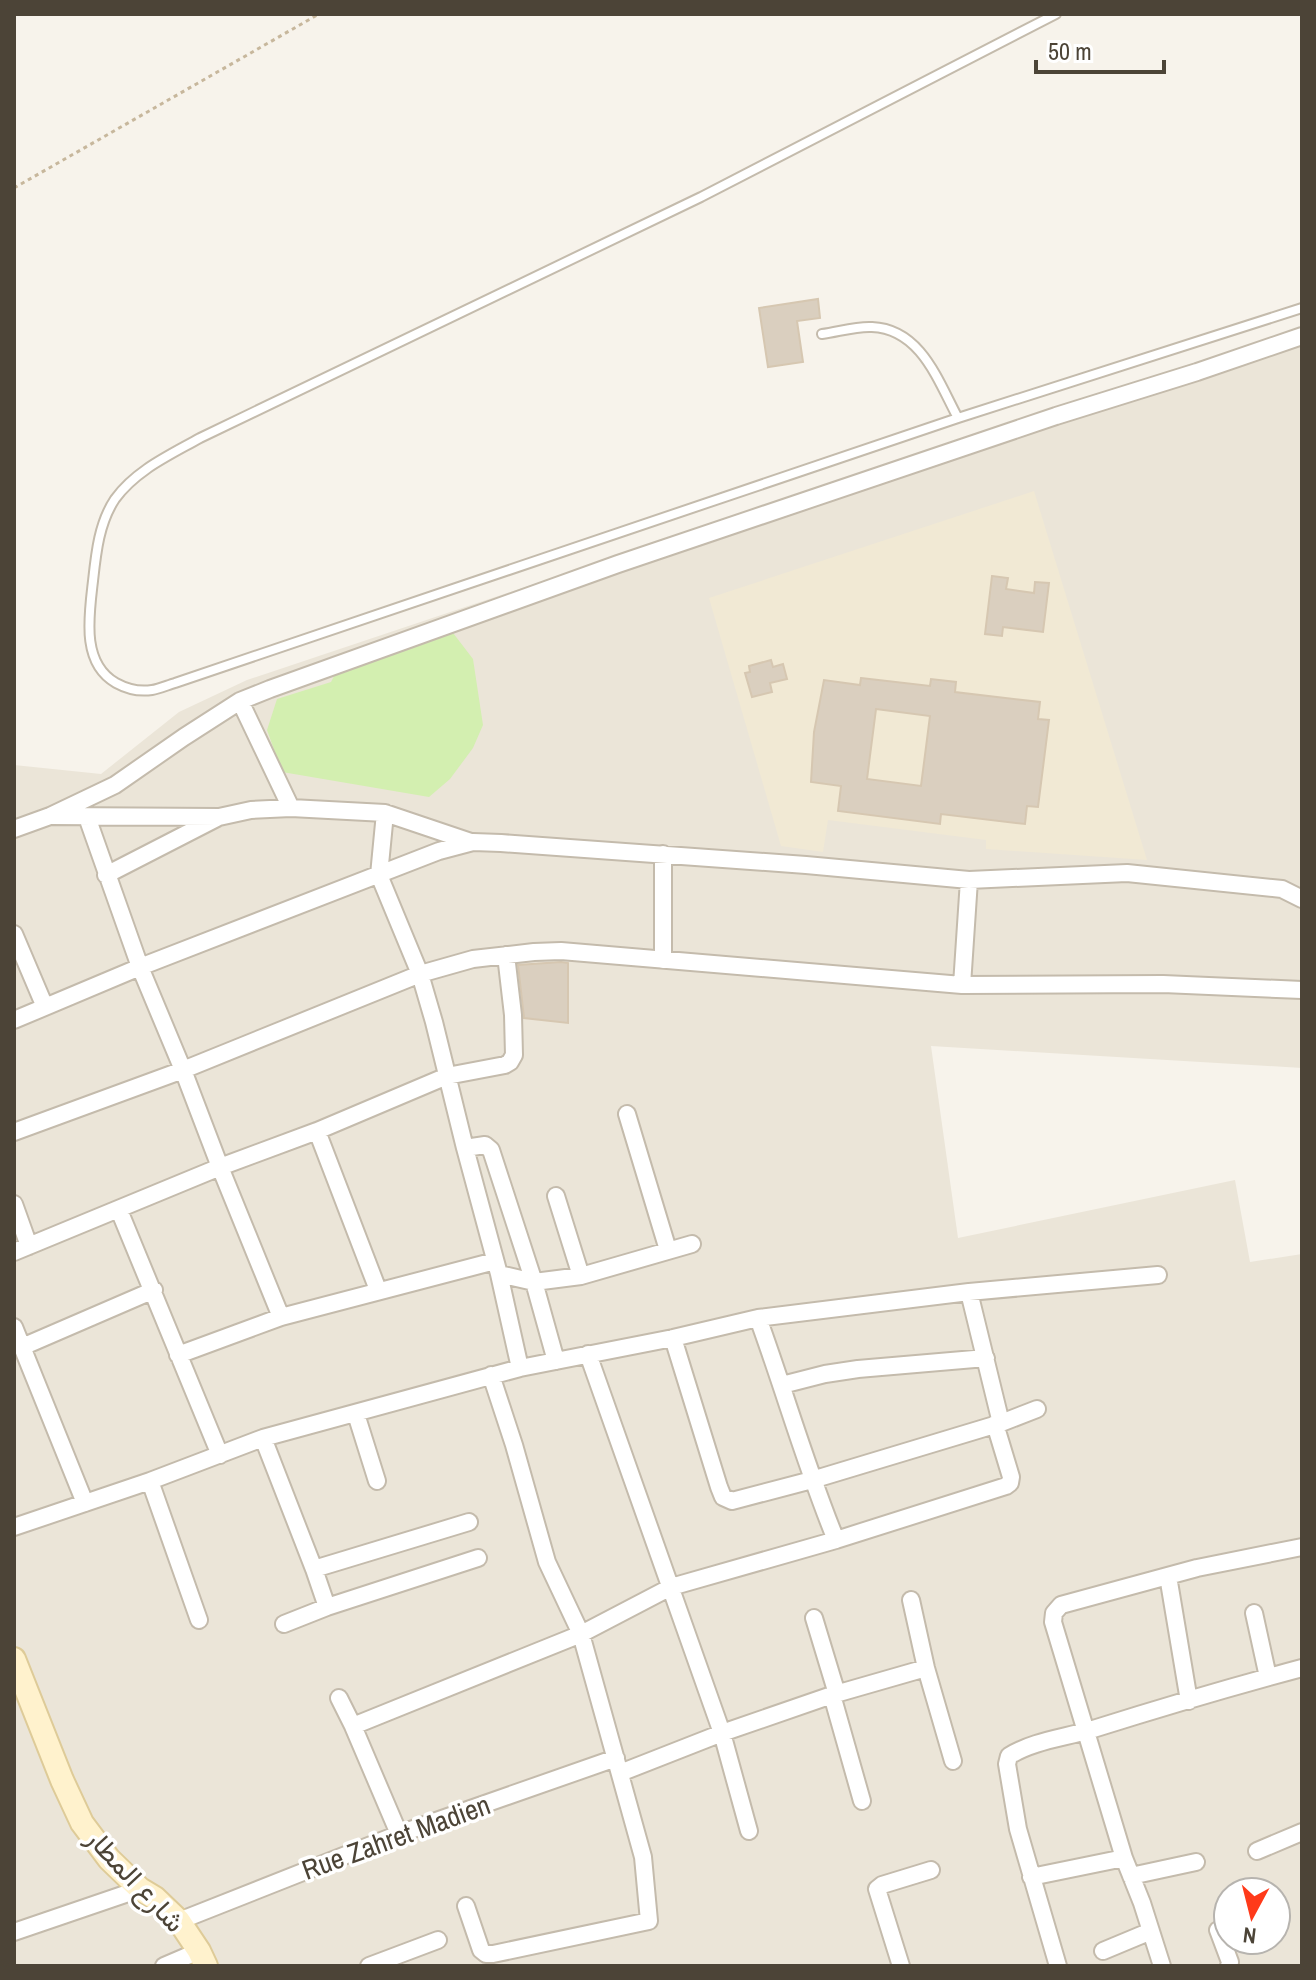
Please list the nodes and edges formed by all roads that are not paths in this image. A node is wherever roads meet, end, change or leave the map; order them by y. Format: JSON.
{"nodes":[{"id":1,"x":1056,"y":14,"type":"edge"},
{"id":2,"x":1302,"y":308,"type":"edge"},
{"id":3,"x":822,"y":334,"type":"dead end"},
{"id":4,"x":1302,"y":336,"type":"edge"},
{"id":5,"x":958,"y":418,"type":"junction"},
{"id":6,"x":240,"y":701,"type":"junction"},
{"id":7,"x":291,"y":808,"type":"junction"},
{"id":8,"x":385,"y":813,"type":"junction"},
{"id":9,"x":50,"y":816,"type":"junction"},
{"id":10,"x":87,"y":817,"type":"junction"},
{"id":11,"x":219,"y":817,"type":"junction"},
{"id":12,"x":14,"y":829,"type":"edge"},
{"id":13,"x":473,"y":842,"type":"junction"},
{"id":14,"x":663,"y":854,"type":"junction"},
{"id":15,"x":106,"y":875,"type":"junction"},
{"id":16,"x":379,"y":875,"type":"junction"},
{"id":17,"x":969,"y":880,"type":"junction"},
{"id":18,"x":1302,"y":899,"type":"edge"},
{"id":19,"x":14,"y":934,"type":"edge"},
{"id":20,"x":506,"y":955,"type":"junction"},
{"id":21,"x":663,"y":960,"type":"junction"},
{"id":22,"x":140,"y":967,"type":"junction"},
{"id":23,"x":420,"y":974,"type":"junction"},
{"id":24,"x":962,"y":985,"type":"junction"},
{"id":25,"x":1302,"y":990,"type":"edge"},
{"id":26,"x":45,"y":1007,"type":"junction"},
{"id":27,"x":14,"y":1020,"type":"edge"},
{"id":28,"x":183,"y":1070,"type":"junction"},
{"id":29,"x":447,"y":1076,"type":"junction"},
{"id":30,"x":627,"y":1114,"type":"dead end"},
{"id":31,"x":317,"y":1131,"type":"junction"},
{"id":32,"x":14,"y":1132,"type":"edge"},
{"id":33,"x":465,"y":1148,"type":"junction"},
{"id":34,"x":220,"y":1167,"type":"junction"},
{"id":35,"x":556,"y":1196,"type":"dead end"},
{"id":36,"x":14,"y":1204,"type":"edge"},
{"id":37,"x":119,"y":1210,"type":"junction"},
{"id":38,"x":692,"y":1244,"type":"dead end"},
{"id":39,"x":22,"y":1249,"type":"edge"},
{"id":40,"x":668,"y":1250,"type":"junction"},
{"id":41,"x":497,"y":1267,"type":"junction"},
{"id":42,"x":1158,"y":1275,"type":"dead end"},
{"id":43,"x":581,"y":1276,"type":"junction"},
{"id":44,"x":534,"y":1282,"type":"junction"},
{"id":45,"x":154,"y":1290,"type":"junction"},
{"id":46,"x":378,"y":1290,"type":"junction"},
{"id":47,"x":969,"y":1292,"type":"junction"},
{"id":48,"x":281,"y":1317,"type":"junction"},
{"id":49,"x":758,"y":1318,"type":"junction"},
{"id":50,"x":14,"y":1327,"type":"edge"},
{"id":51,"x":673,"y":1338,"type":"junction"},
{"id":52,"x":22,"y":1347,"type":"junction"},
{"id":53,"x":588,"y":1354,"type":"junction"},
{"id":54,"x":178,"y":1355,"type":"junction"},
{"id":55,"x":986,"y":1358,"type":"junction"},
{"id":56,"x":556,"y":1361,"type":"junction"},
{"id":57,"x":520,"y":1368,"type":"junction"},
{"id":58,"x":491,"y":1375,"type":"junction"},
{"id":59,"x":782,"y":1385,"type":"junction"},
{"id":60,"x":1037,"y":1409,"type":"dead end"},
{"id":61,"x":356,"y":1414,"type":"junction"},
{"id":62,"x":998,"y":1424,"type":"junction"},
{"id":63,"x":263,"y":1438,"type":"junction"},
{"id":64,"x":220,"y":1455,"type":"junction"},
{"id":65,"x":812,"y":1480,"type":"junction"},
{"id":66,"x":150,"y":1481,"type":"junction"},
{"id":67,"x":377,"y":1481,"type":"dead end"},
{"id":68,"x":85,"y":1503,"type":"junction"},
{"id":69,"x":469,"y":1522,"type":"dead end"},
{"id":70,"x":14,"y":1527,"type":"edge"},
{"id":71,"x":836,"y":1540,"type":"junction"},
{"id":72,"x":1302,"y":1547,"type":"edge"},
{"id":73,"x":478,"y":1558,"type":"dead end"},
{"id":74,"x":314,"y":1569,"type":"junction"},
{"id":75,"x":1168,"y":1576,"type":"junction"},
{"id":76,"x":671,"y":1587,"type":"junction"},
{"id":77,"x":911,"y":1600,"type":"dead end"},
{"id":78,"x":327,"y":1607,"type":"junction"},
{"id":79,"x":1254,"y":1613,"type":"dead end"},
{"id":80,"x":814,"y":1618,"type":"dead end"},
{"id":81,"x":199,"y":1620,"type":"dead end"},
{"id":82,"x":284,"y":1624,"type":"dead end"},
{"id":83,"x":581,"y":1634,"type":"junction"},
{"id":84,"x":14,"y":1659,"type":"edge"},
{"id":85,"x":926,"y":1668,"type":"junction"},
{"id":86,"x":1302,"y":1668,"type":"edge"},
{"id":87,"x":1268,"y":1677,"type":"junction"},
{"id":88,"x":834,"y":1694,"type":"junction"},
{"id":89,"x":339,"y":1698,"type":"dead end"},
{"id":90,"x":1189,"y":1701,"type":"junction"},
{"id":91,"x":353,"y":1726,"type":"junction"},
{"id":92,"x":1085,"y":1731,"type":"junction"},
{"id":93,"x":722,"y":1733,"type":"junction"},
{"id":94,"x":953,"y":1761,"type":"dead end"},
{"id":95,"x":618,"y":1765,"type":"junction"},
{"id":96,"x":862,"y":1801,"type":"dead end"},
{"id":97,"x":749,"y":1831,"type":"dead end"},
{"id":98,"x":1302,"y":1832,"type":"edge"},
{"id":99,"x":399,"y":1834,"type":"junction"},
{"id":100,"x":1257,"y":1851,"type":"dead end"},
{"id":101,"x":1124,"y":1858,"type":"junction"},
{"id":102,"x":1196,"y":1862,"type":"dead end"},
{"id":103,"x":931,"y":1870,"type":"dead end"},
{"id":104,"x":1131,"y":1876,"type":"junction"},
{"id":105,"x":1031,"y":1877,"type":"junction"},
{"id":106,"x":140,"y":1889,"type":"junction"},
{"id":107,"x":466,"y":1906,"type":"dead end"},
{"id":108,"x":179,"y":1921,"type":"junction"},
{"id":109,"x":1151,"y":1931,"type":"junction"},
{"id":110,"x":14,"y":1932,"type":"edge"},
{"id":111,"x":438,"y":1940,"type":"dead end"},
{"id":112,"x":1103,"y":1951,"type":"dead end"},
{"id":113,"x":202,"y":1959,"type":"edge"},
{"id":114,"x":164,"y":1966,"type":"edge"},
{"id":115,"x":369,"y":1966,"type":"edge"},
{"id":116,"x":901,"y":1966,"type":"edge"},
{"id":117,"x":1058,"y":1966,"type":"edge"},
{"id":118,"x":1162,"y":1966,"type":"edge"}],
"edges":[{"from":1,"to":5,"type":"lane"},
{"from":2,"to":5,"type":"lane"},
{"from":3,"to":5,"type":"lane"},
{"from":4,"to":6,"type":"street"},
{"from":6,"to":7,"type":"street"},
{"from":6,"to":9,"type":"street"},
{"from":7,"to":8,"type":"street"},
{"from":7,"to":11,"type":"street"},
{"from":8,"to":13,"type":"street"},
{"from":8,"to":16,"type":"street"},
{"from":9,"to":10,"type":"street"},
{"from":9,"to":12,"type":"street"},
{"from":10,"to":11,"type":"street"},
{"from":10,"to":15,"type":"street"},
{"from":11,"to":15,"type":"street"},
{"from":13,"to":14,"type":"street"},
{"from":13,"to":16,"type":"street"},
{"from":14,"to":17,"type":"street"},
{"from":14,"to":21,"type":"street"},
{"from":15,"to":22,"type":"street"},
{"from":16,"to":22,"type":"street"},
{"from":16,"to":23,"type":"street"},
{"from":17,"to":18,"type":"street"},
{"from":17,"to":24,"type":"street"},
{"from":19,"to":26,"type":"street"},
{"from":20,"to":21,"type":"street"},
{"from":20,"to":23,"type":"street"},
{"from":20,"to":29,"type":"street"},
{"from":21,"to":24,"type":"street"},
{"from":22,"to":26,"type":"street"},
{"from":22,"to":28,"type":"street"},
{"from":23,"to":28,"type":"street"},
{"from":23,"to":29,"type":"street"},
{"from":24,"to":25,"type":"street"},
{"from":26,"to":27,"type":"street"},
{"from":28,"to":32,"type":"street"},
{"from":28,"to":34,"type":"street"},
{"from":29,"to":31,"type":"street"},
{"from":29,"to":33,"type":"street"},
{"from":30,"to":40,"type":"street"},
{"from":31,"to":34,"type":"street"},
{"from":31,"to":46,"type":"street"},
{"from":33,"to":41,"type":"street"},
{"from":33,"to":44,"type":"street"},
{"from":34,"to":37,"type":"street"},
{"from":34,"to":48,"type":"street"},
{"from":35,"to":43,"type":"street"},
{"from":36,"to":39,"type":"street"},
{"from":37,"to":39,"type":"street"},
{"from":37,"to":45,"type":"street"},
{"from":38,"to":40,"type":"street"},
{"from":40,"to":43,"type":"street"},
{"from":41,"to":44,"type":"street"},
{"from":41,"to":46,"type":"street"},
{"from":41,"to":57,"type":"street"},
{"from":42,"to":47,"type":"street"},
{"from":43,"to":44,"type":"street"},
{"from":44,"to":56,"type":"street"},
{"from":45,"to":52,"type":"street"},
{"from":45,"to":54,"type":"street"},
{"from":46,"to":48,"type":"street"},
{"from":47,"to":49,"type":"street"},
{"from":47,"to":55,"type":"street"},
{"from":48,"to":54,"type":"street"},
{"from":49,"to":51,"type":"street"},
{"from":49,"to":59,"type":"street"},
{"from":50,"to":52,"type":"street"},
{"from":51,"to":53,"type":"street"},
{"from":51,"to":65,"type":"street"},
{"from":52,"to":68,"type":"street"},
{"from":53,"to":56,"type":"street"},
{"from":53,"to":76,"type":"street"},
{"from":54,"to":64,"type":"street"},
{"from":55,"to":59,"type":"street"},
{"from":55,"to":62,"type":"street"},
{"from":56,"to":57,"type":"street"},
{"from":57,"to":58,"type":"street"},
{"from":58,"to":61,"type":"street"},
{"from":58,"to":83,"type":"street"},
{"from":59,"to":65,"type":"street"},
{"from":60,"to":62,"type":"street"},
{"from":61,"to":63,"type":"street"},
{"from":61,"to":67,"type":"street"},
{"from":62,"to":65,"type":"street"},
{"from":62,"to":71,"type":"street"},
{"from":63,"to":64,"type":"street"},
{"from":63,"to":74,"type":"street"},
{"from":64,"to":66,"type":"street"},
{"from":65,"to":71,"type":"street"},
{"from":66,"to":68,"type":"street"},
{"from":66,"to":81,"type":"street"},
{"from":68,"to":70,"type":"street"},
{"from":69,"to":74,"type":"street"},
{"from":71,"to":76,"type":"street"},
{"from":72,"to":75,"type":"street"},
{"from":73,"to":78,"type":"street"},
{"from":74,"to":78,"type":"street"},
{"from":75,"to":90,"type":"street"},
{"from":75,"to":92,"type":"street"},
{"from":76,"to":83,"type":"street"},
{"from":76,"to":93,"type":"street"},
{"from":77,"to":85,"type":"street"},
{"from":78,"to":82,"type":"street"},
{"from":79,"to":87,"type":"street"},
{"from":80,"to":88,"type":"street"},
{"from":83,"to":91,"type":"street"},
{"from":83,"to":95,"type":"street"},
{"from":84,"to":106,"type":"street","name":"شارع المطار"},
{"from":85,"to":88,"type":"street","name":"Rue Zahret Madien"},
{"from":85,"to":94,"type":"street"},
{"from":86,"to":87,"type":"street"},
{"from":87,"to":90,"type":"street"},
{"from":88,"to":93,"type":"street","name":"Rue Zahret Madien"},
{"from":88,"to":96,"type":"street"},
{"from":89,"to":91,"type":"street"},
{"from":90,"to":92,"type":"street"},
{"from":91,"to":99,"type":"street"},
{"from":92,"to":101,"type":"street"},
{"from":92,"to":105,"type":"street"},
{"from":93,"to":95,"type":"street","name":"Rue Zahret Madien"},
{"from":93,"to":97,"type":"street"},
{"from":95,"to":99,"type":"street","name":"Rue Zahret Madien"},
{"from":95,"to":107,"type":"street"},
{"from":98,"to":100,"type":"street"},
{"from":99,"to":108,"type":"street","name":"Rue Zahret Madien"},
{"from":101,"to":104,"type":"street"},
{"from":101,"to":105,"type":"street"},
{"from":102,"to":104,"type":"street"},
{"from":103,"to":116,"type":"street"},
{"from":104,"to":109,"type":"street"},
{"from":105,"to":117,"type":"street"},
{"from":106,"to":108,"type":"street","name":"شارع المطار"},
{"from":106,"to":110,"type":"street"},
{"from":108,"to":113,"type":"street","name":"شارع المطار"},
{"from":109,"to":112,"type":"street"},
{"from":109,"to":118,"type":"street"},
{"from":111,"to":115,"type":"street"},
{"from":113,"to":114,"type":"street"}]}
